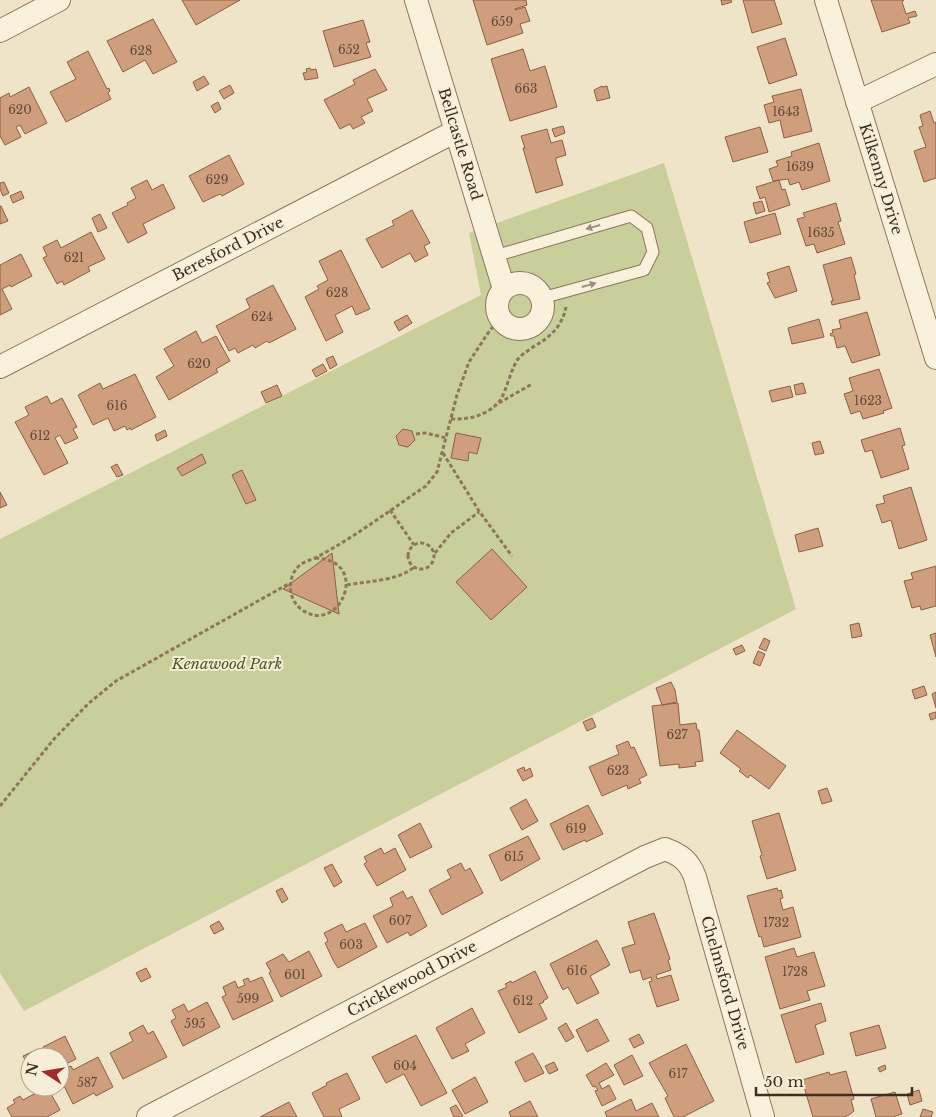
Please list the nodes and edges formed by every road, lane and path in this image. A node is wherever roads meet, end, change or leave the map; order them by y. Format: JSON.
{"nodes":[{"id":1,"x":59,"y":0,"type":"edge"},
{"id":2,"x":416,"y":0,"type":"edge"},
{"id":3,"x":826,"y":0,"type":"edge"},
{"id":4,"x":0,"y":31,"type":"edge"},
{"id":5,"x":936,"y":64,"type":"edge"},
{"id":6,"x":858,"y":102,"type":"junction"},
{"id":7,"x":456,"y":132,"type":"junction"},
{"id":8,"x":495,"y":256,"type":"junction"},
{"id":9,"x":504,"y":289,"type":"junction"},
{"id":10,"x":566,"y":292,"type":"junction"},
{"id":11,"x":542,"y":298,"type":"junction"},
{"id":12,"x":500,"y":318,"type":"junction"},
{"id":13,"x":936,"y":358,"type":"edge"},
{"id":14,"x":0,"y":367,"type":"edge"},
{"id":15,"x":532,"y":384,"type":"dead end"},
{"id":16,"x":499,"y":403,"type":"junction"},
{"id":17,"x":451,"y":419,"type":"junction"},
{"id":18,"x":416,"y":434,"type":"dead end"},
{"id":19,"x":446,"y":438,"type":"junction"},
{"id":20,"x":442,"y":452,"type":"junction"},
{"id":21,"x":390,"y":510,"type":"junction"},
{"id":22,"x":479,"y":511,"type":"junction"},
{"id":23,"x":414,"y":545,"type":"junction"},
{"id":24,"x":434,"y":554,"type":"junction"},
{"id":25,"x":512,"y":556,"type":"dead end"},
{"id":26,"x":315,"y":558,"type":"junction"},
{"id":27,"x":414,"y":567,"type":"junction"},
{"id":28,"x":290,"y":584,"type":"junction"},
{"id":29,"x":347,"y":585,"type":"junction"},
{"id":30,"x":0,"y":806,"type":"edge"},
{"id":31,"x":678,"y":854,"type":"joint"},
{"id":32,"x":148,"y":1117,"type":"edge"},
{"id":33,"x":763,"y":1117,"type":"edge"}],
"edges":[{"from":1,"to":4,"type":"street"},
{"from":2,"to":7,"type":"street","name":"Bellcastle Road"},
{"from":3,"to":6,"type":"street","name":"Kilkenny Drive"},
{"from":5,"to":6,"type":"street"},
{"from":6,"to":13,"type":"street","name":"Kilkenny Drive"},
{"from":7,"to":8,"type":"street","name":"Bellcastle Road"},
{"from":7,"to":14,"type":"street","name":"Beresford Drive"},
{"from":8,"to":9,"type":"street","name":"Bellcastle Road"},
{"from":10,"to":8,"type":"lane","one_way":true},
{"from":9,"to":11,"type":"street"},
{"from":9,"to":12,"type":"street"},
{"from":10,"to":11,"type":"lane"},
{"from":10,"to":16,"type":"path"},
{"from":11,"to":12,"type":"street"},
{"from":12,"to":17,"type":"path"},
{"from":15,"to":16,"type":"path"},
{"from":16,"to":17,"type":"path"},
{"from":17,"to":19,"type":"path"},
{"from":18,"to":19,"type":"path"},
{"from":19,"to":20,"type":"path"},
{"from":20,"to":21,"type":"path"},
{"from":20,"to":22,"type":"path"},
{"from":21,"to":23,"type":"path"},
{"from":21,"to":26,"type":"path"},
{"from":22,"to":24,"type":"path"},
{"from":22,"to":25,"type":"path"},
{"from":23,"to":24,"type":"path"},
{"from":23,"to":27,"type":"path"},
{"from":24,"to":27,"type":"path"},
{"from":26,"to":28,"type":"path"},
{"from":26,"to":29,"type":"path"},
{"from":27,"to":29,"type":"path"},
{"from":28,"to":29,"type":"path"},
{"from":28,"to":30,"type":"path"},
{"from":31,"to":32,"type":"street","name":"Cricklewood Drive"},
{"from":31,"to":33,"type":"street","name":"Chelmsford Drive"}]}
